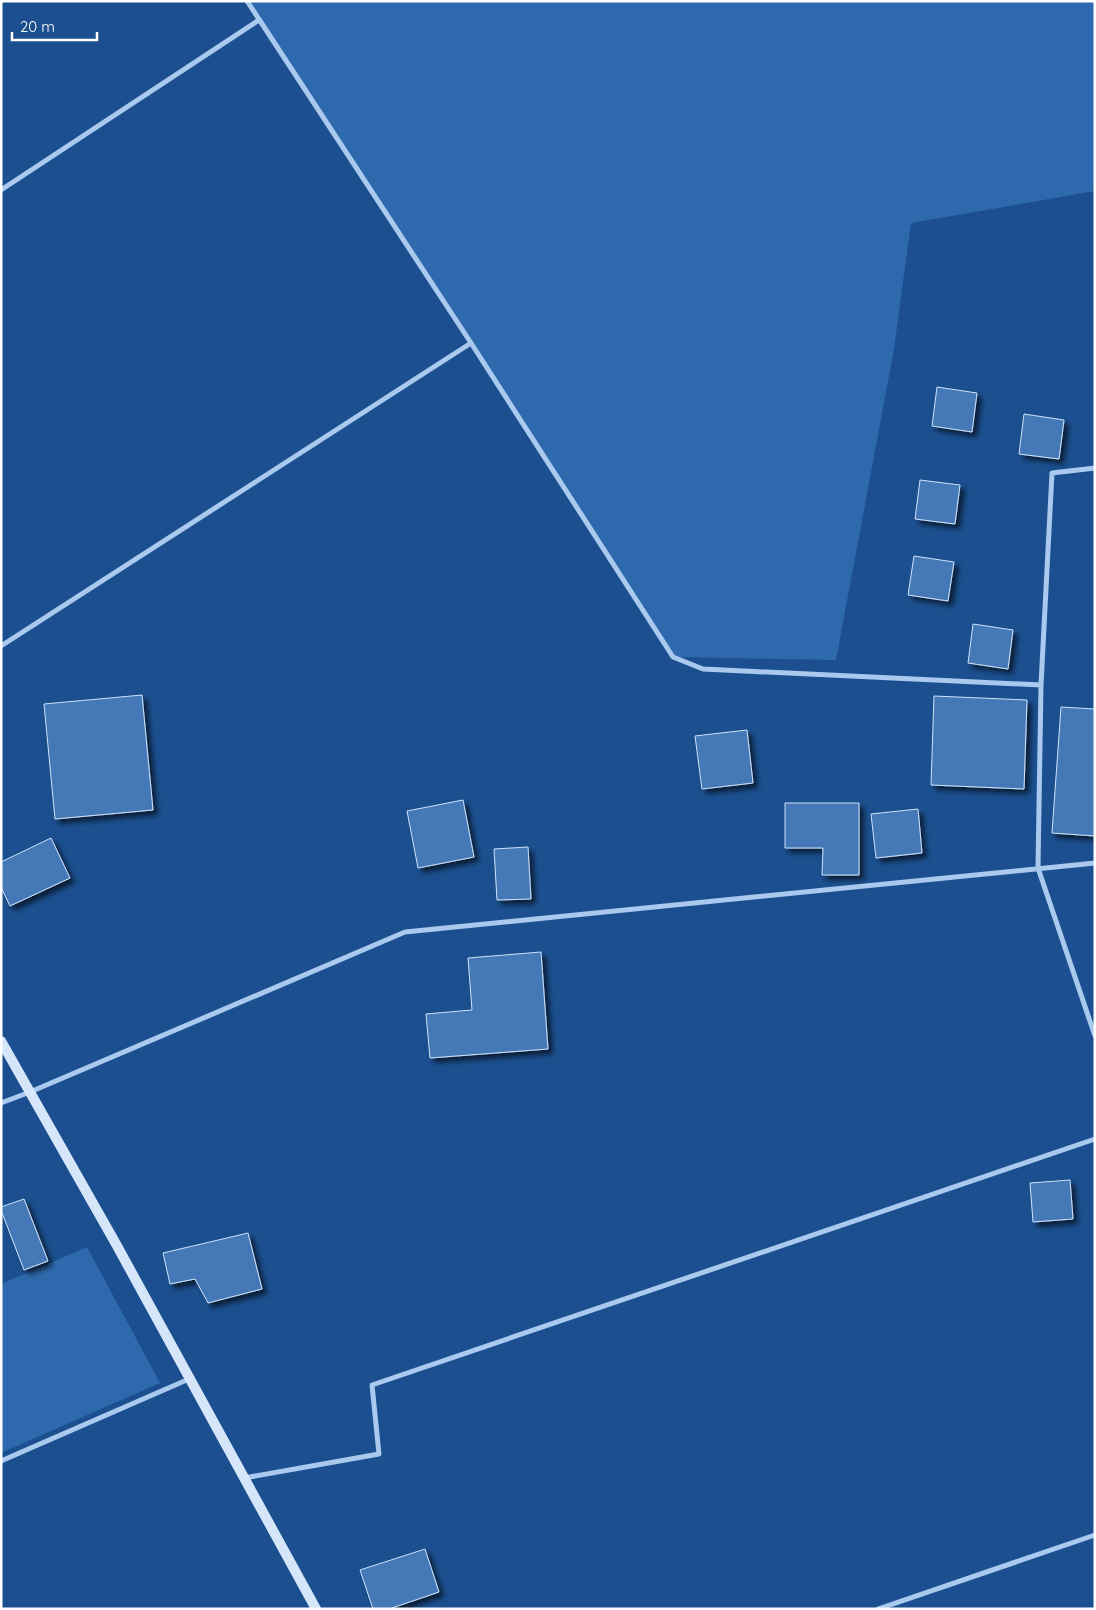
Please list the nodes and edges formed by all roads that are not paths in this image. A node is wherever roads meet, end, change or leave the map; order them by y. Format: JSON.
{"nodes":[{"id":1,"x":247,"y":1,"type":"edge"},
{"id":2,"x":259,"y":20,"type":"junction"},
{"id":3,"x":1,"y":190,"type":"edge"},
{"id":4,"x":471,"y":343,"type":"junction"},
{"id":5,"x":1095,"y":468,"type":"edge"},
{"id":6,"x":1,"y":646,"type":"edge"},
{"id":7,"x":1041,"y":685,"type":"junction"},
{"id":8,"x":1095,"y":863,"type":"edge"},
{"id":9,"x":1038,"y":868,"type":"junction"},
{"id":10,"x":1095,"y":1036,"type":"edge"},
{"id":11,"x":1,"y":1041,"type":"edge"},
{"id":12,"x":30,"y":1092,"type":"junction"},
{"id":13,"x":1,"y":1103,"type":"edge"},
{"id":14,"x":1095,"y":1139,"type":"edge"},
{"id":15,"x":189,"y":1379,"type":"junction"},
{"id":16,"x":1,"y":1461,"type":"edge"},
{"id":17,"x":244,"y":1478,"type":"junction"},
{"id":18,"x":1095,"y":1535,"type":"edge"},
{"id":19,"x":316,"y":1609,"type":"edge"},
{"id":20,"x":878,"y":1609,"type":"edge"}],
"edges":[{"from":1,"to":2,"type":"street"},
{"from":2,"to":3,"type":"street"},
{"from":2,"to":4,"type":"street"},
{"from":4,"to":6,"type":"street"},
{"from":4,"to":7,"type":"street"},
{"from":5,"to":7,"type":"street"},
{"from":7,"to":9,"type":"street"},
{"from":8,"to":9,"type":"street"},
{"from":9,"to":10,"type":"street"},
{"from":9,"to":12,"type":"street"},
{"from":11,"to":12,"type":"street"},
{"from":12,"to":13,"type":"street"},
{"from":12,"to":15,"type":"street"},
{"from":14,"to":17,"type":"street"},
{"from":15,"to":16,"type":"street"},
{"from":15,"to":17,"type":"street"},
{"from":17,"to":19,"type":"street"},
{"from":18,"to":20,"type":"street"}]}
